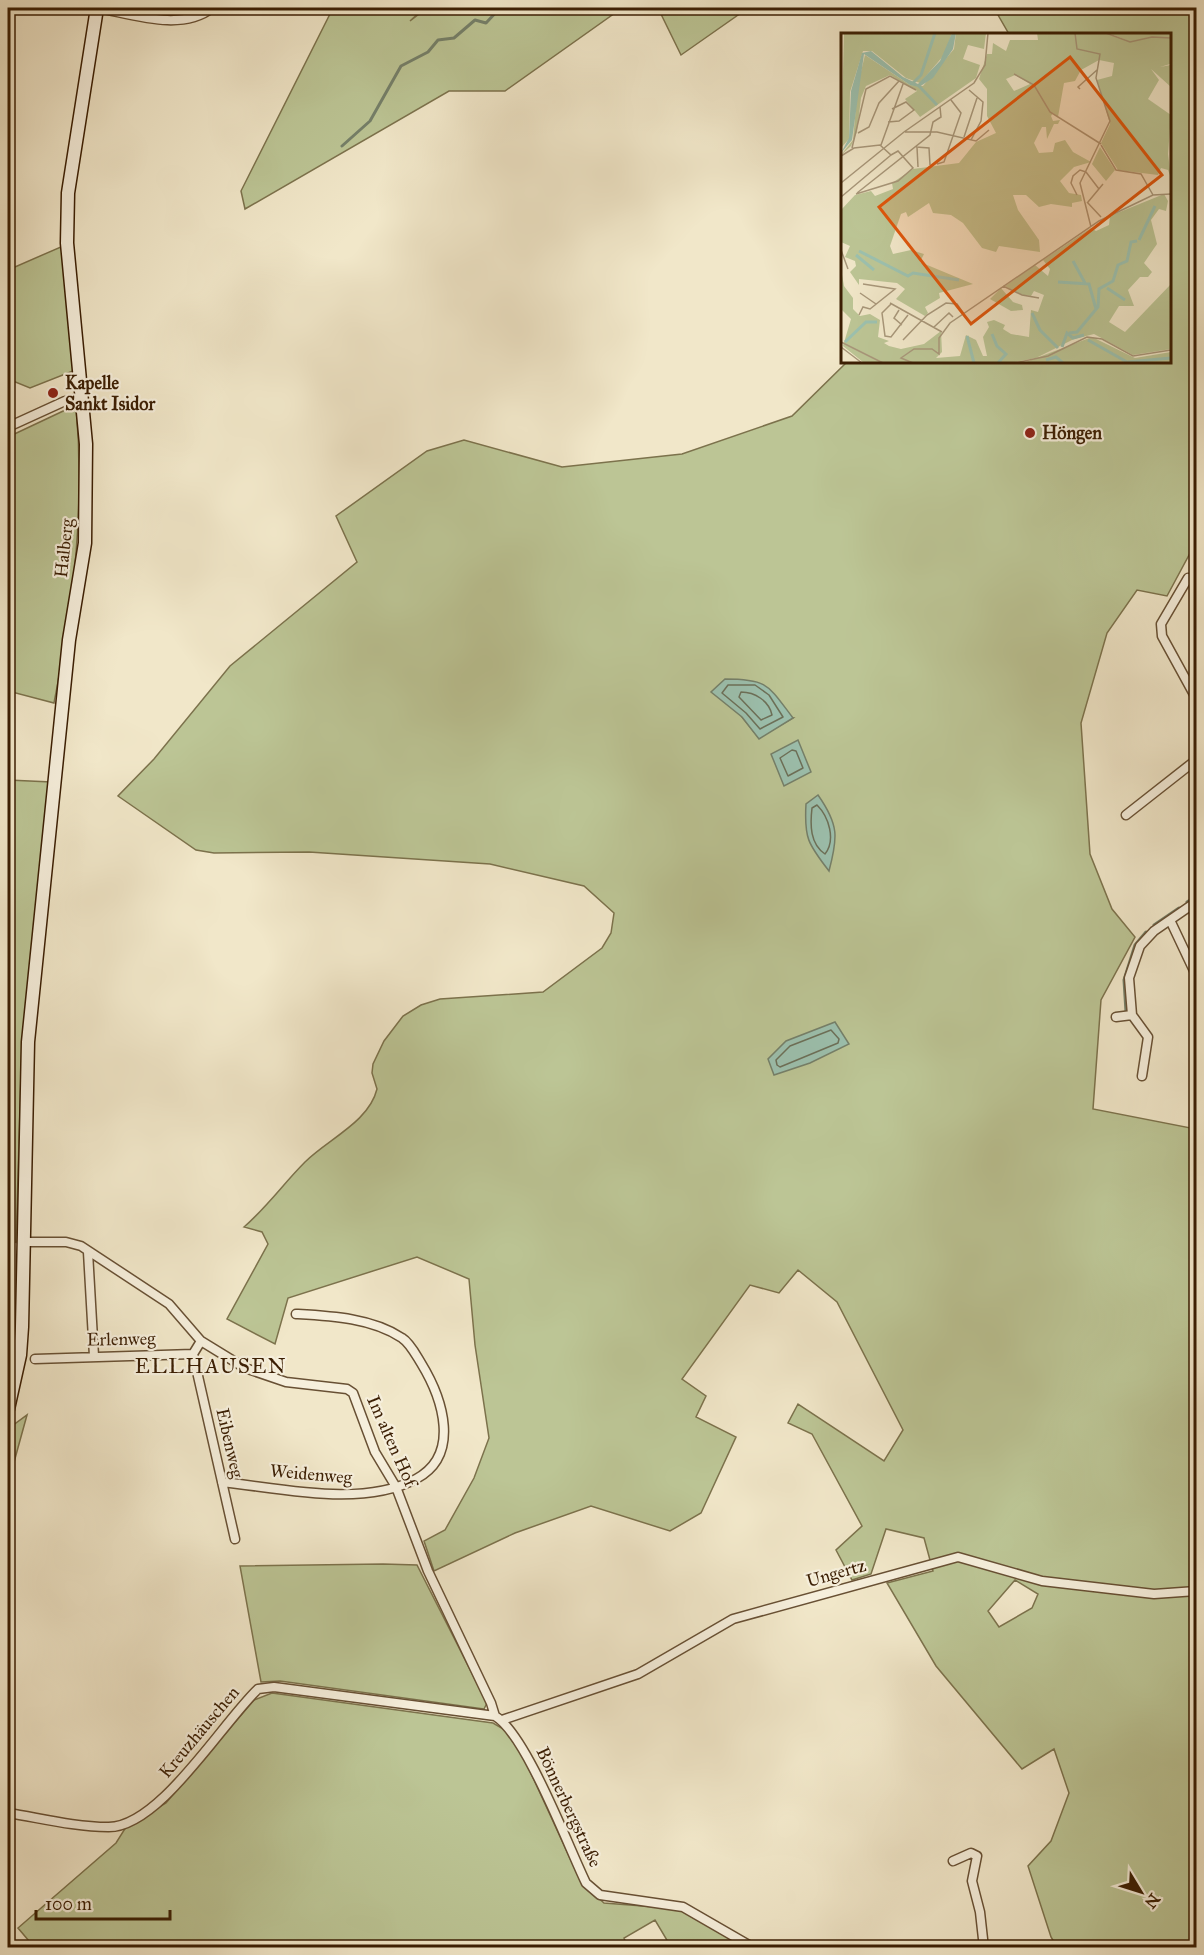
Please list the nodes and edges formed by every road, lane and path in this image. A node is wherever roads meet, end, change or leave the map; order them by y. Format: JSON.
{"nodes":[{"id":1,"x":97,"y":8,"type":"edge"},
{"id":2,"x":212,"y":8,"type":"edge"},
{"id":3,"x":83,"y":397,"type":"junction"},
{"id":4,"x":8,"y":427,"type":"edge"},
{"id":5,"x":1188,"y":578,"type":"dead end"},
{"id":6,"x":1197,"y":698,"type":"edge"},
{"id":7,"x":1197,"y":760,"type":"edge"},
{"id":8,"x":1126,"y":815,"type":"dead end"},
{"id":9,"x":1197,"y":902,"type":"edge"},
{"id":10,"x":1170,"y":920,"type":"junction"},
{"id":11,"x":1197,"y":975,"type":"edge"},
{"id":12,"x":1132,"y":1015,"type":"junction"},
{"id":13,"x":1116,"y":1017,"type":"dead end"},
{"id":14,"x":1142,"y":1076,"type":"dead end"},
{"id":15,"x":22,"y":1242,"type":"junction"},
{"id":16,"x":88,"y":1252,"type":"junction"},
{"id":17,"x":296,"y":1314,"type":"dead end"},
{"id":18,"x":201,"y":1341,"type":"junction"},
{"id":19,"x":193,"y":1354,"type":"junction"},
{"id":20,"x":94,"y":1356,"type":"junction"},
{"id":21,"x":35,"y":1359,"type":"dead end"},
{"id":22,"x":8,"y":1409,"type":"edge"},
{"id":23,"x":222,"y":1482,"type":"junction"},
{"id":24,"x":396,"y":1487,"type":"junction"},
{"id":25,"x":235,"y":1539,"type":"dead end"},
{"id":26,"x":1197,"y":1591,"type":"edge"},
{"id":27,"x":498,"y":1718,"type":"junction"},
{"id":28,"x":8,"y":1813,"type":"edge"},
{"id":29,"x":952,"y":1861,"type":"dead end"},
{"id":30,"x":754,"y":1947,"type":"edge"},
{"id":31,"x":984,"y":1947,"type":"edge"}],
"edges":[{"from":1,"to":2,"type":"street"},
{"from":1,"to":3,"type":"street","name":"Halberg"},
{"from":3,"to":4,"type":"street"},
{"from":3,"to":15,"type":"street","name":"Halberg"},
{"from":5,"to":6,"type":"street"},
{"from":7,"to":8,"type":"street"},
{"from":9,"to":10,"type":"street"},
{"from":10,"to":11,"type":"street"},
{"from":10,"to":12,"type":"street"},
{"from":12,"to":13,"type":"street"},
{"from":12,"to":14,"type":"street"},
{"from":15,"to":16,"type":"street","name":"Im alten Hof"},
{"from":15,"to":22,"type":"street","name":"Halberg"},
{"from":16,"to":18,"type":"street","name":"Im alten Hof"},
{"from":16,"to":20,"type":"street"},
{"from":17,"to":24,"type":"street","name":"Weidenweg"},
{"from":18,"to":19,"type":"street"},
{"from":18,"to":24,"type":"street","name":"Im alten Hof"},
{"from":19,"to":20,"type":"street","name":"Erlenweg"},
{"from":19,"to":23,"type":"street","name":"Eibenweg"},
{"from":20,"to":21,"type":"street","name":"Erlenweg"},
{"from":23,"to":24,"type":"street","name":"Weidenweg"},
{"from":23,"to":25,"type":"street","name":"Eibenweg"},
{"from":24,"to":27,"type":"street","name":"Im alten Hof"},
{"from":26,"to":27,"type":"street","name":"Ungertz"},
{"from":27,"to":28,"type":"street","name":"Kreuzhäuschen"},
{"from":27,"to":30,"type":"street","name":"Bönnerbergstraße"},
{"from":29,"to":31,"type":"street"}]}
